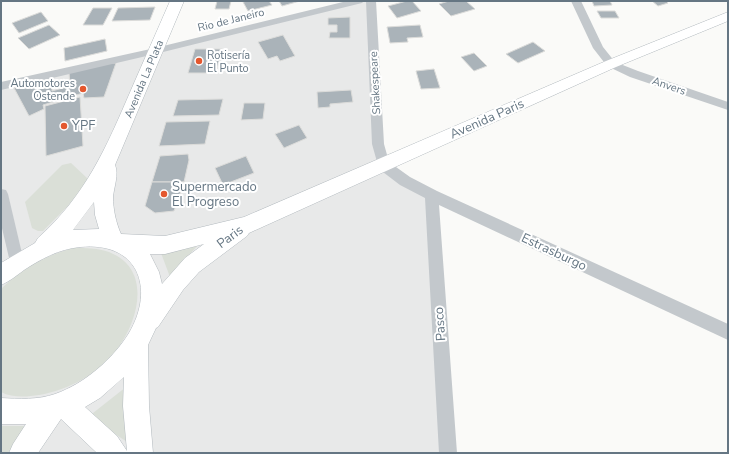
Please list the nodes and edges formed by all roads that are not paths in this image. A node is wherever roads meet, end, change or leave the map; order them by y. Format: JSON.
{"nodes":[{"id":1,"x":177,"y":1,"type":"edge"},
{"id":2,"x":359,"y":1,"type":"edge"},
{"id":3,"x":371,"y":1,"type":"edge"},
{"id":4,"x":576,"y":1,"type":"edge"},
{"id":5,"x":728,"y":16,"type":"edge"},
{"id":6,"x":155,"y":52,"type":"junction"},
{"id":7,"x":611,"y":64,"type":"junction"},
{"id":8,"x":1,"y":86,"type":"edge"},
{"id":9,"x":728,"y":106,"type":"edge"},
{"id":10,"x":111,"y":157,"type":"junction"},
{"id":11,"x":383,"y":164,"type":"junction"},
{"id":12,"x":1,"y":194,"type":"edge"},
{"id":13,"x":432,"y":195,"type":"junction"},
{"id":14,"x":247,"y":225,"type":"junction"},
{"id":15,"x":117,"y":242,"type":"junction"},
{"id":16,"x":37,"y":250,"type":"junction"},
{"id":17,"x":17,"y":262,"type":"junction"},
{"id":18,"x":1,"y":275,"type":"edge"},
{"id":19,"x":728,"y":332,"type":"edge"},
{"id":20,"x":141,"y":334,"type":"junction"},
{"id":21,"x":58,"y":406,"type":"junction"},
{"id":22,"x":1,"y":411,"type":"edge"},
{"id":23,"x":22,"y":453,"type":"edge"},
{"id":24,"x":114,"y":453,"type":"edge"},
{"id":25,"x":140,"y":453,"type":"edge"},
{"id":26,"x":448,"y":453,"type":"edge"}],
"edges":[{"from":1,"to":6,"type":"main road","name":"Avenida La Plata"},
{"from":2,"to":6,"type":"street","name":"Rio de Janeiro"},
{"from":3,"to":11,"type":"street","name":"Shakespeare"},
{"from":4,"to":7,"type":"street"},
{"from":5,"to":7,"type":"main road","name":"Avenida Paris"},
{"from":6,"to":8,"type":"street","name":"Rio de Janeiro"},
{"from":6,"to":10,"type":"main road","name":"Avenida La Plata"},
{"from":7,"to":9,"type":"street","name":"Anvers"},
{"from":7,"to":11,"type":"main road","name":"Avenida Paris"},
{"from":10,"to":15,"type":"main road","name":"Avenida La Plata"},
{"from":10,"to":16,"type":"main road","name":"Avenida La Plata"},
{"from":11,"to":13,"type":"street","name":"Estrasburgo"},
{"from":11,"to":14,"type":"main road","name":"Avenida Paris"},
{"from":12,"to":17,"type":"street"},
{"from":13,"to":19,"type":"street","name":"Estrasburgo"},
{"from":13,"to":26,"type":"street","name":"Pasco"},
{"from":14,"to":15,"type":"main road","name":"Paris"},
{"from":14,"to":20,"type":"main road","name":"Paris"},
{"from":15,"to":16,"type":"main road","name":"Paris"},
{"from":15,"to":20,"type":"main road"},
{"from":16,"to":17,"type":"main road"},
{"from":17,"to":18,"type":"main road"},
{"from":20,"to":21,"type":"main road","name":"Paris"},
{"from":20,"to":25,"type":"main road"},
{"from":21,"to":22,"type":"main road"},
{"from":21,"to":23,"type":"main road"},
{"from":21,"to":24,"type":"main road"}]}
